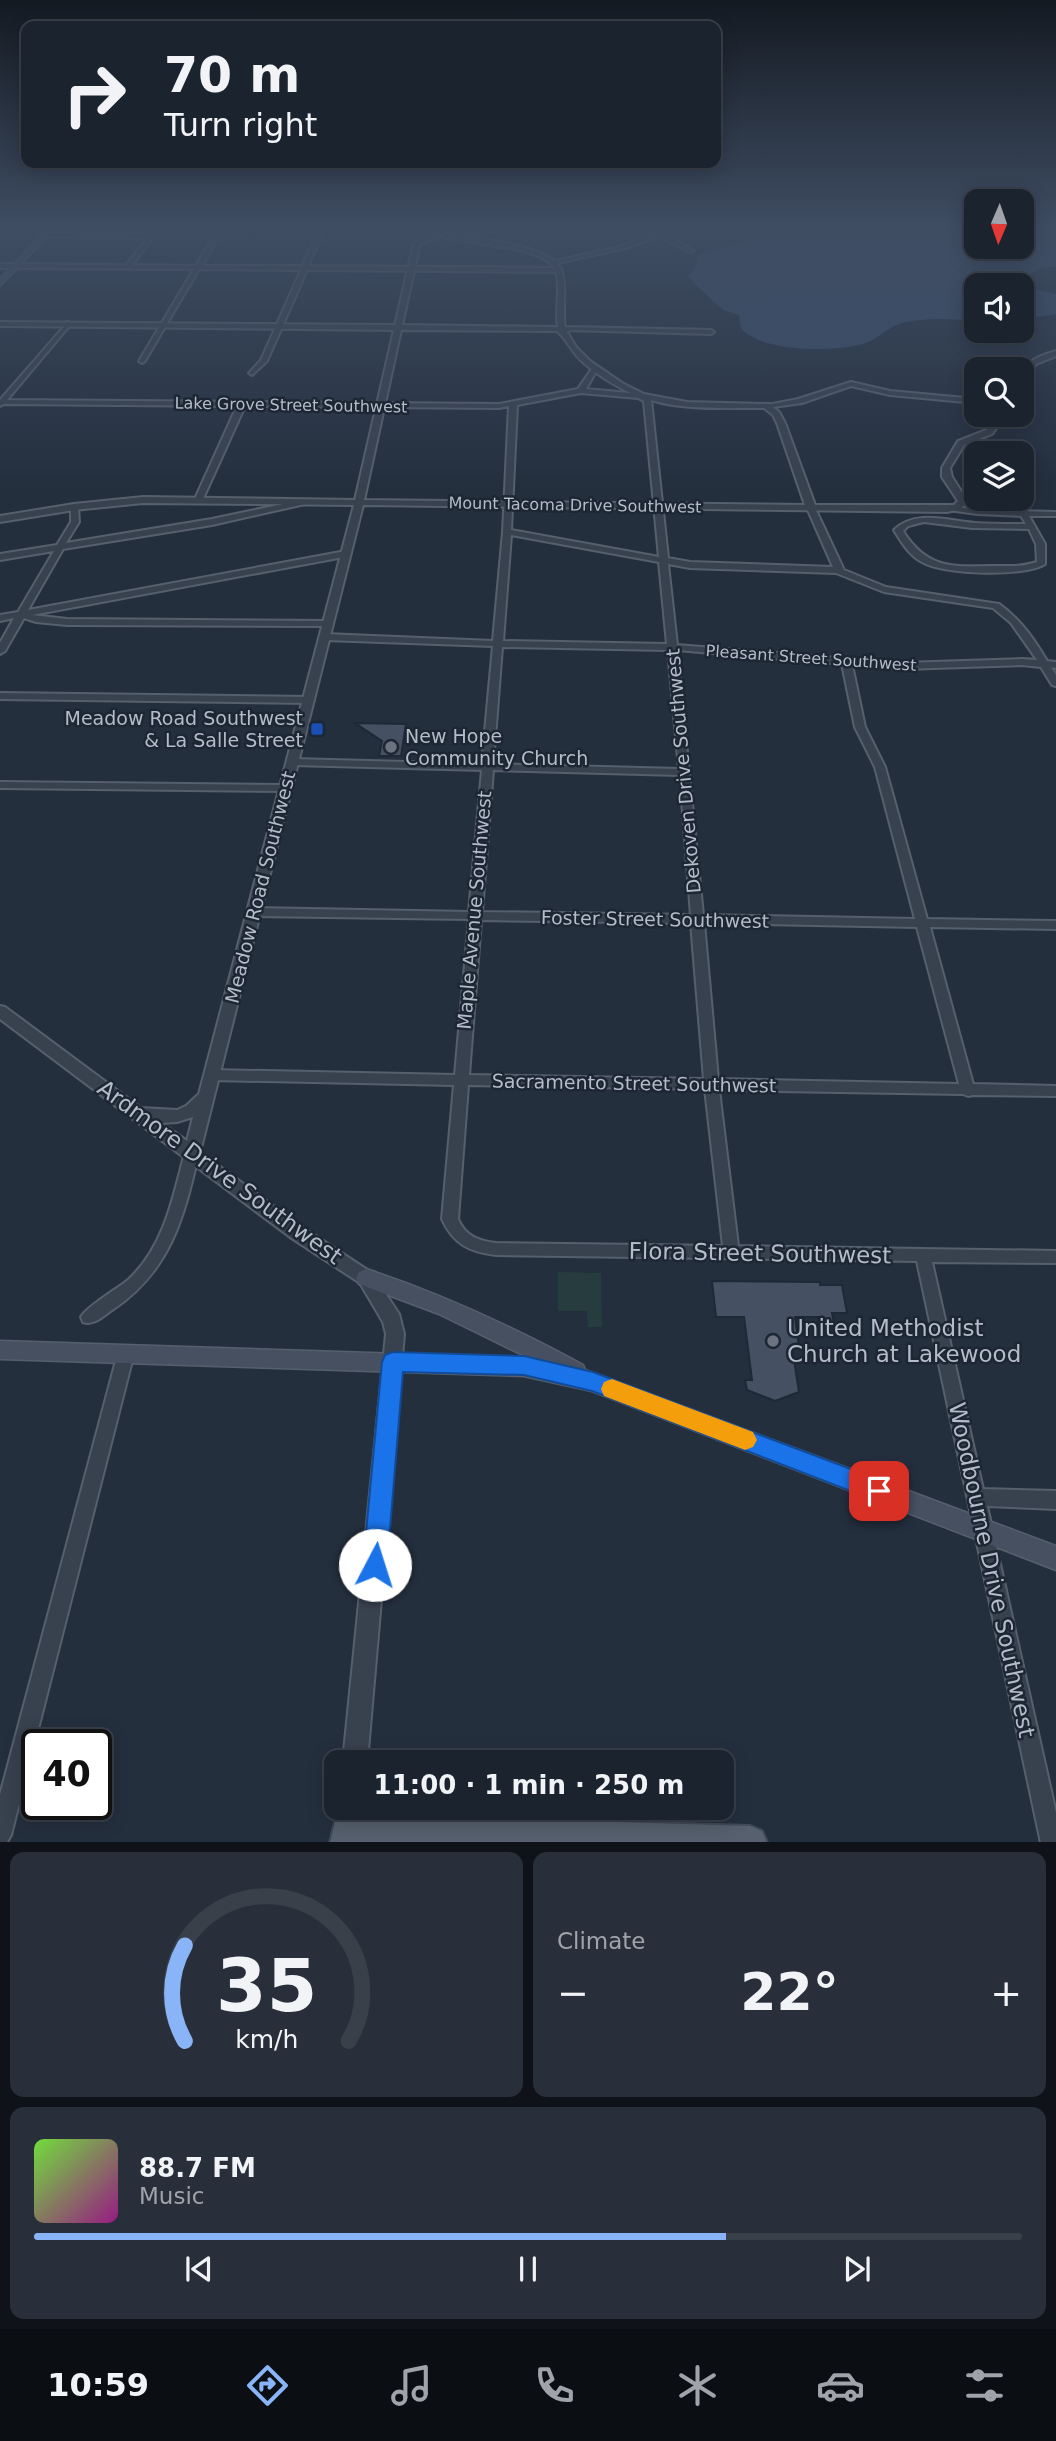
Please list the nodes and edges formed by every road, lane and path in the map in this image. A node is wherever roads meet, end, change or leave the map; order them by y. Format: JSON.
{"nodes":[{"id":1,"x":170,"y":314,"type":"edge"},
{"id":2,"x":285,"y":314,"type":"edge"},
{"id":3,"x":402,"y":314,"type":"edge"},
{"id":4,"x":559,"y":314,"type":"edge"},
{"id":5,"x":0,"y":324,"type":"edge"},
{"id":6,"x":68,"y":324,"type":"junction"},
{"id":7,"x":163,"y":326,"type":"junction"},
{"id":8,"x":279,"y":327,"type":"junction"},
{"id":9,"x":399,"y":327,"type":"junction"},
{"id":10,"x":563,"y":329,"type":"junction"},
{"id":11,"x":711,"y":332,"type":"dead end"},
{"id":12,"x":1056,"y":353,"type":"edge"},
{"id":13,"x":142,"y":361,"type":"dead end"},
{"id":14,"x":1034,"y":362,"type":"edge"},
{"id":15,"x":595,"y":368,"type":"junction"},
{"id":16,"x":251,"y":373,"type":"dead end"},
{"id":17,"x":851,"y":384,"type":"joint"},
{"id":18,"x":581,"y":390,"type":"junction"},
{"id":19,"x":640,"y":396,"type":"junction"},
{"id":20,"x":964,"y":400,"type":"edge"},
{"id":21,"x":1,"y":402,"type":"edge"},
{"id":22,"x":242,"y":404,"type":"junction"},
{"id":23,"x":513,"y":405,"type":"junction"},
{"id":24,"x":382,"y":406,"type":"junction"},
{"id":25,"x":766,"y":406,"type":"junction"},
{"id":26,"x":993,"y":427,"type":"edge"},
{"id":27,"x":198,"y":500,"type":"junction"},
{"id":28,"x":302,"y":502,"type":"junction"},
{"id":29,"x":359,"y":502,"type":"junction"},
{"id":30,"x":508,"y":505,"type":"junction"},
{"id":31,"x":658,"y":506,"type":"junction"},
{"id":32,"x":74,"y":507,"type":"junction"},
{"id":33,"x":811,"y":508,"type":"junction"},
{"id":34,"x":952,"y":508,"type":"junction"},
{"id":35,"x":1020,"y":514,"type":"junction"},
{"id":36,"x":1056,"y":514,"type":"edge"},
{"id":37,"x":0,"y":519,"type":"edge"},
{"id":38,"x":1028,"y":527,"type":"junction"},
{"id":39,"x":507,"y":532,"type":"junction"},
{"id":40,"x":61,"y":546,"type":"junction"},
{"id":41,"x":346,"y":554,"type":"junction"},
{"id":42,"x":0,"y":557,"type":"edge"},
{"id":43,"x":663,"y":562,"type":"junction"},
{"id":44,"x":837,"y":570,"type":"junction"},
{"id":45,"x":21,"y":614,"type":"junction"},
{"id":46,"x":0,"y":618,"type":"edge"},
{"id":47,"x":327,"y":631,"type":"junction"},
{"id":48,"x":497,"y":644,"type":"junction"},
{"id":49,"x":672,"y":647,"type":"junction"},
{"id":50,"x":0,"y":651,"type":"edge"},
{"id":51,"x":846,"y":662,"type":"junction"},
{"id":52,"x":1041,"y":662,"type":"junction"},
{"id":53,"x":1056,"y":664,"type":"edge"},
{"id":54,"x":1056,"y":683,"type":"edge"},
{"id":55,"x":0,"y":696,"type":"edge"},
{"id":56,"x":309,"y":700,"type":"junction"},
{"id":57,"x":293,"y":762,"type":"junction"},
{"id":58,"x":486,"y":769,"type":"junction"},
{"id":59,"x":685,"y":772,"type":"junction"},
{"id":60,"x":0,"y":785,"type":"edge"},
{"id":61,"x":286,"y":788,"type":"junction"},
{"id":62,"x":254,"y":912,"type":"junction"},
{"id":63,"x":474,"y":916,"type":"junction"},
{"id":64,"x":697,"y":920,"type":"junction"},
{"id":65,"x":922,"y":923,"type":"junction"},
{"id":66,"x":1056,"y":925,"type":"edge"},
{"id":67,"x":0,"y":1011,"type":"edge"},
{"id":68,"x":212,"y":1075,"type":"junction"},
{"id":69,"x":460,"y":1080,"type":"junction"},
{"id":70,"x":711,"y":1084,"type":"junction"},
{"id":71,"x":968,"y":1091,"type":"junction"},
{"id":72,"x":1056,"y":1091,"type":"edge"},
{"id":73,"x":207,"y":1095,"type":"junction"},
{"id":74,"x":135,"y":1110,"type":"junction"},
{"id":75,"x":192,"y":1152,"type":"junction"},
{"id":76,"x":465,"y":1242,"type":"joint"},
{"id":77,"x":731,"y":1252,"type":"junction"},
{"id":78,"x":923,"y":1255,"type":"junction"},
{"id":79,"x":1056,"y":1258,"type":"edge"},
{"id":80,"x":366,"y":1278,"type":"junction"},
{"id":81,"x":89,"y":1317,"type":"dead end"},
{"id":82,"x":0,"y":1350,"type":"edge"},
{"id":83,"x":126,"y":1353,"type":"junction"},
{"id":84,"x":393,"y":1362,"type":"junction"},
{"id":85,"x":593,"y":1381,"type":"junction"},
{"id":86,"x":976,"y":1497,"type":"junction"},
{"id":87,"x":1056,"y":1500,"type":"edge"},
{"id":88,"x":984,"y":1530,"type":"junction"},
{"id":89,"x":1056,"y":1558,"type":"edge"},
{"id":90,"x":356,"y":1750,"type":"edge"},
{"id":91,"x":3,"y":1814,"type":"edge"},
{"id":92,"x":349,"y":1827,"type":"edge"},
{"id":93,"x":0,"y":1835,"type":"edge"},
{"id":94,"x":490,"y":1839,"type":"edge"},
{"id":95,"x":685,"y":1842,"type":"edge"},
{"id":96,"x":1052,"y":1842,"type":"edge"}],
"edges":[{"from":1,"to":7,"type":"street"},
{"from":2,"to":8,"type":"street"},
{"from":3,"to":9,"type":"street","name":"Meadow Road Southwest"},
{"from":4,"to":10,"type":"street"},
{"from":5,"to":6,"type":"street"},
{"from":6,"to":7,"type":"street"},
{"from":6,"to":21,"type":"street"},
{"from":7,"to":8,"type":"street"},
{"from":7,"to":13,"type":"street"},
{"from":8,"to":9,"type":"street"},
{"from":8,"to":16,"type":"street"},
{"from":9,"to":10,"type":"street"},
{"from":9,"to":24,"type":"street","name":"Meadow Road Southwest"},
{"from":10,"to":11,"type":"street"},
{"from":10,"to":15,"type":"street"},
{"from":12,"to":14,"type":"street"},
{"from":15,"to":18,"type":"street"},
{"from":15,"to":19,"type":"street"},
{"from":17,"to":20,"type":"street"},
{"from":17,"to":25,"type":"street","name":"Lake Grove Street Southwest"},
{"from":18,"to":19,"type":"street","name":"Lake Grove Street Southwest"},
{"from":18,"to":23,"type":"street","name":"Lake Grove Street Southwest"},
{"from":19,"to":25,"type":"street","name":"Lake Grove Street Southwest"},
{"from":19,"to":31,"type":"street","name":"Dekoven Drive Southwest"},
{"from":21,"to":22,"type":"street","name":"Lake Grove Street Southwest"},
{"from":22,"to":24,"type":"street","name":"Lake Grove Street Southwest"},
{"from":22,"to":27,"type":"street"},
{"from":23,"to":24,"type":"street","name":"Lake Grove Street Southwest"},
{"from":23,"to":30,"type":"street","name":"Maple Avenue Southwest"},
{"from":24,"to":29,"type":"street","name":"Meadow Road Southwest"},
{"from":25,"to":33,"type":"street"},
{"from":26,"to":34,"type":"street"},
{"from":27,"to":28,"type":"street","name":"Mount Tacoma Drive Southwest"},
{"from":27,"to":32,"type":"street","name":"Mount Tacoma Drive Southwest"},
{"from":28,"to":29,"type":"street","name":"Mount Tacoma Drive Southwest"},
{"from":28,"to":40,"type":"street"},
{"from":29,"to":30,"type":"street","name":"Mount Tacoma Drive Southwest"},
{"from":29,"to":41,"type":"street","name":"Meadow Road Southwest"},
{"from":30,"to":31,"type":"street","name":"Mount Tacoma Drive Southwest"},
{"from":30,"to":39,"type":"street","name":"Maple Avenue Southwest"},
{"from":31,"to":33,"type":"street","name":"Mount Tacoma Drive Southwest"},
{"from":31,"to":43,"type":"street","name":"Dekoven Drive Southwest"},
{"from":32,"to":37,"type":"street","name":"Mount Tacoma Drive Southwest"},
{"from":32,"to":40,"type":"street"},
{"from":33,"to":34,"type":"street","name":"Mount Tacoma Drive Southwest"},
{"from":33,"to":44,"type":"street"},
{"from":34,"to":35,"type":"street"},
{"from":35,"to":36,"type":"street"},
{"from":35,"to":38,"type":"street"},
{"from":38,"to":38,"type":"street"},
{"from":39,"to":43,"type":"street"},
{"from":39,"to":48,"type":"street","name":"Maple Avenue Southwest"},
{"from":40,"to":42,"type":"street"},
{"from":40,"to":45,"type":"street"},
{"from":41,"to":45,"type":"street"},
{"from":41,"to":47,"type":"street","name":"Meadow Road Southwest"},
{"from":43,"to":44,"type":"street"},
{"from":43,"to":49,"type":"street","name":"Dekoven Drive Southwest"},
{"from":44,"to":52,"type":"street"},
{"from":45,"to":46,"type":"street"},
{"from":45,"to":47,"type":"street","name":"Pleasant Street Southwest"},
{"from":45,"to":50,"type":"street"},
{"from":47,"to":48,"type":"street","name":"Pleasant Street Southwest"},
{"from":47,"to":56,"type":"street","name":"Meadow Road Southwest"},
{"from":48,"to":49,"type":"street","name":"Pleasant Street Southwest"},
{"from":48,"to":58,"type":"street","name":"Maple Avenue Southwest"},
{"from":49,"to":51,"type":"street","name":"Pleasant Street Southwest"},
{"from":49,"to":59,"type":"street","name":"Dekoven Drive Southwest"},
{"from":51,"to":52,"type":"street","name":"Pleasant Street Southwest"},
{"from":51,"to":65,"type":"street"},
{"from":52,"to":53,"type":"street","name":"Pleasant Street Southwest"},
{"from":52,"to":54,"type":"street"},
{"from":55,"to":56,"type":"street"},
{"from":56,"to":57,"type":"street","name":"Meadow Road Southwest"},
{"from":57,"to":58,"type":"street"},
{"from":57,"to":61,"type":"street","name":"Meadow Road Southwest"},
{"from":58,"to":59,"type":"street"},
{"from":58,"to":63,"type":"street","name":"Maple Avenue Southwest"},
{"from":59,"to":64,"type":"street","name":"Dekoven Drive Southwest"},
{"from":60,"to":61,"type":"street"},
{"from":61,"to":62,"type":"street","name":"Meadow Road Southwest"},
{"from":62,"to":63,"type":"street","name":"Foster Street Southwest"},
{"from":62,"to":68,"type":"street","name":"Meadow Road Southwest"},
{"from":63,"to":64,"type":"street","name":"Foster Street Southwest"},
{"from":63,"to":69,"type":"street","name":"Maple Avenue Southwest"},
{"from":64,"to":65,"type":"street","name":"Foster Street Southwest"},
{"from":64,"to":70,"type":"street","name":"Dekoven Drive Southwest"},
{"from":65,"to":66,"type":"street","name":"Foster Street Southwest"},
{"from":65,"to":71,"type":"street"},
{"from":67,"to":74,"type":"street","name":"Ardmore Drive Southwest"},
{"from":68,"to":69,"type":"street","name":"Sacramento Street Southwest"},
{"from":68,"to":73,"type":"street","name":"Meadow Road Southwest"},
{"from":69,"to":70,"type":"street","name":"Sacramento Street Southwest"},
{"from":69,"to":76,"type":"street","name":"Maple Avenue Southwest"},
{"from":70,"to":71,"type":"street","name":"Sacramento Street Southwest"},
{"from":70,"to":77,"type":"street","name":"Dekoven Drive Southwest"},
{"from":71,"to":72,"type":"street","name":"Sacramento Street Southwest"},
{"from":73,"to":74,"type":"street"},
{"from":73,"to":75,"type":"street","name":"Meadow Road Southwest"},
{"from":74,"to":75,"type":"street","name":"Ardmore Drive Southwest"},
{"from":75,"to":80,"type":"street","name":"Ardmore Drive Southwest"},
{"from":75,"to":81,"type":"street","name":"Meadow Road Southwest"},
{"from":76,"to":77,"type":"street","name":"Flora Street Southwest"},
{"from":77,"to":78,"type":"street","name":"Flora Street Southwest"},
{"from":78,"to":79,"type":"street","name":"Flora Street Southwest"},
{"from":78,"to":86,"type":"street","name":"Woodbourne Drive Southwest"},
{"from":80,"to":84,"type":"street","name":"Ardmore Drive Southwest"},
{"from":80,"to":85,"type":"main road"},
{"from":82,"to":83,"type":"main road"},
{"from":83,"to":84,"type":"main road"},
{"from":83,"to":91,"type":"street"},
{"from":84,"to":85,"type":"main road"},
{"from":84,"to":90,"type":"street","name":"Ardmore Drive Southwest"},
{"from":85,"to":88,"type":"main road"},
{"from":86,"to":87,"type":"street"},
{"from":86,"to":88,"type":"street","name":"Woodbourne Drive Southwest"},
{"from":88,"to":89,"type":"main road"},
{"from":88,"to":96,"type":"street","name":"Woodbourne Drive Southwest"},
{"from":91,"to":93,"type":"street"},
{"from":92,"to":94,"type":"main road"},
{"from":94,"to":95,"type":"main road"}]}
